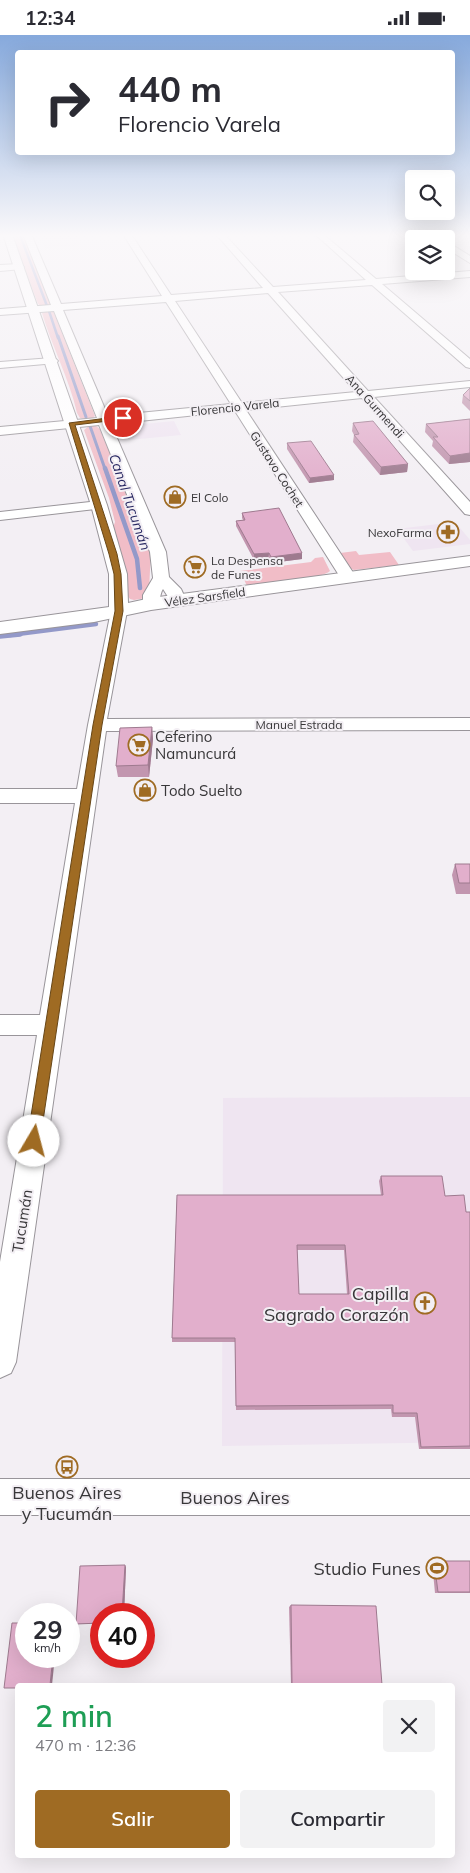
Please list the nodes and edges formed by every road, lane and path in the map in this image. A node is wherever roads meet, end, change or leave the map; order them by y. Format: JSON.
{"nodes":[{"id":1,"x":38,"y":320,"type":"edge"},
{"id":2,"x":61,"y":320,"type":"edge"},
{"id":3,"x":182,"y":320,"type":"edge"},
{"id":4,"x":298,"y":320,"type":"edge"},
{"id":5,"x":418,"y":320,"type":"edge"},
{"id":6,"x":52,"y":361,"type":"junction"},
{"id":7,"x":0,"y":365,"type":"edge"},
{"id":8,"x":470,"y":365,"type":"edge"},
{"id":9,"x":470,"y":384,"type":"edge"},
{"id":10,"x":364,"y":394,"type":"junction"},
{"id":11,"x":237,"y":407,"type":"junction"},
{"id":12,"x":104,"y":420,"type":"junction"},
{"id":13,"x":72,"y":423,"type":"junction"},
{"id":14,"x":0,"y":431,"type":"edge"},
{"id":15,"x":98,"y":505,"type":"junction"},
{"id":16,"x":470,"y":511,"type":"edge"},
{"id":17,"x":0,"y":516,"type":"edge"},
{"id":18,"x":470,"y":561,"type":"edge"},
{"id":19,"x":348,"y":577,"type":"junction"},
{"id":20,"x":161,"y":578,"type":"junction"},
{"id":21,"x":178,"y":600,"type":"junction"},
{"id":22,"x":151,"y":604,"type":"junction"},
{"id":23,"x":119,"y":611,"type":"junction"},
{"id":24,"x":0,"y":627,"type":"edge"},
{"id":25,"x":470,"y":724,"type":"edge"},
{"id":26,"x":97,"y":725,"type":"junction"},
{"id":27,"x":0,"y":796,"type":"edge"},
{"id":28,"x":86,"y":796,"type":"junction"},
{"id":29,"x":0,"y":1025,"type":"edge"},
{"id":30,"x":51,"y":1025,"type":"junction"},
{"id":31,"x":0,"y":1362,"type":"edge"},
{"id":32,"x":0,"y":1497,"type":"edge"},
{"id":33,"x":470,"y":1497,"type":"edge"}],
"edges":[{"from":1,"to":6,"type":"main road","name":"Tucumán"},
{"from":2,"to":12,"type":"street"},
{"from":3,"to":11,"type":"street","name":"Gustavo Cochet"},
{"from":4,"to":10,"type":"street","name":"Ana Gurmendi"},
{"from":5,"to":8,"type":"street"},
{"from":6,"to":7,"type":"street"},
{"from":6,"to":13,"type":"main road","name":"Tucumán"},
{"from":9,"to":10,"type":"street","name":"Florencio Varela"},
{"from":10,"to":11,"type":"street","name":"Florencio Varela"},
{"from":10,"to":16,"type":"street","name":"Ana Gurmendi"},
{"from":11,"to":12,"type":"street","name":"Florencio Varela"},
{"from":11,"to":19,"type":"street","name":"Gustavo Cochet"},
{"from":12,"to":13,"type":"street","name":"Florencio Varela"},
{"from":12,"to":20,"type":"street"},
{"from":13,"to":14,"type":"street","name":"Florencio Varela"},
{"from":13,"to":15,"type":"main road","name":"Tucumán"},
{"from":15,"to":17,"type":"street"},
{"from":15,"to":23,"type":"main road","name":"Tucumán"},
{"from":18,"to":19,"type":"main road","name":"Vélez Sarsfield"},
{"from":19,"to":21,"type":"main road","name":"Vélez Sarsfield"},
{"from":20,"to":21,"type":"street"},
{"from":20,"to":22,"type":"street"},
{"from":21,"to":22,"type":"main road","name":"Vélez Sarsfield"},
{"from":22,"to":23,"type":"main road","name":"Vélez Sarsfield"},
{"from":23,"to":24,"type":"main road","name":"Vélez Sarsfield"},
{"from":23,"to":26,"type":"street","name":"Tucumán"},
{"from":25,"to":26,"type":"street","name":"Manuel Estrada"},
{"from":26,"to":28,"type":"street","name":"Tucumán"},
{"from":27,"to":28,"type":"street"},
{"from":28,"to":30,"type":"street","name":"Tucumán"},
{"from":29,"to":30,"type":"street"},
{"from":30,"to":31,"type":"street","name":"Tucumán"},
{"from":32,"to":33,"type":"street","name":"Buenos Aires"}]}
